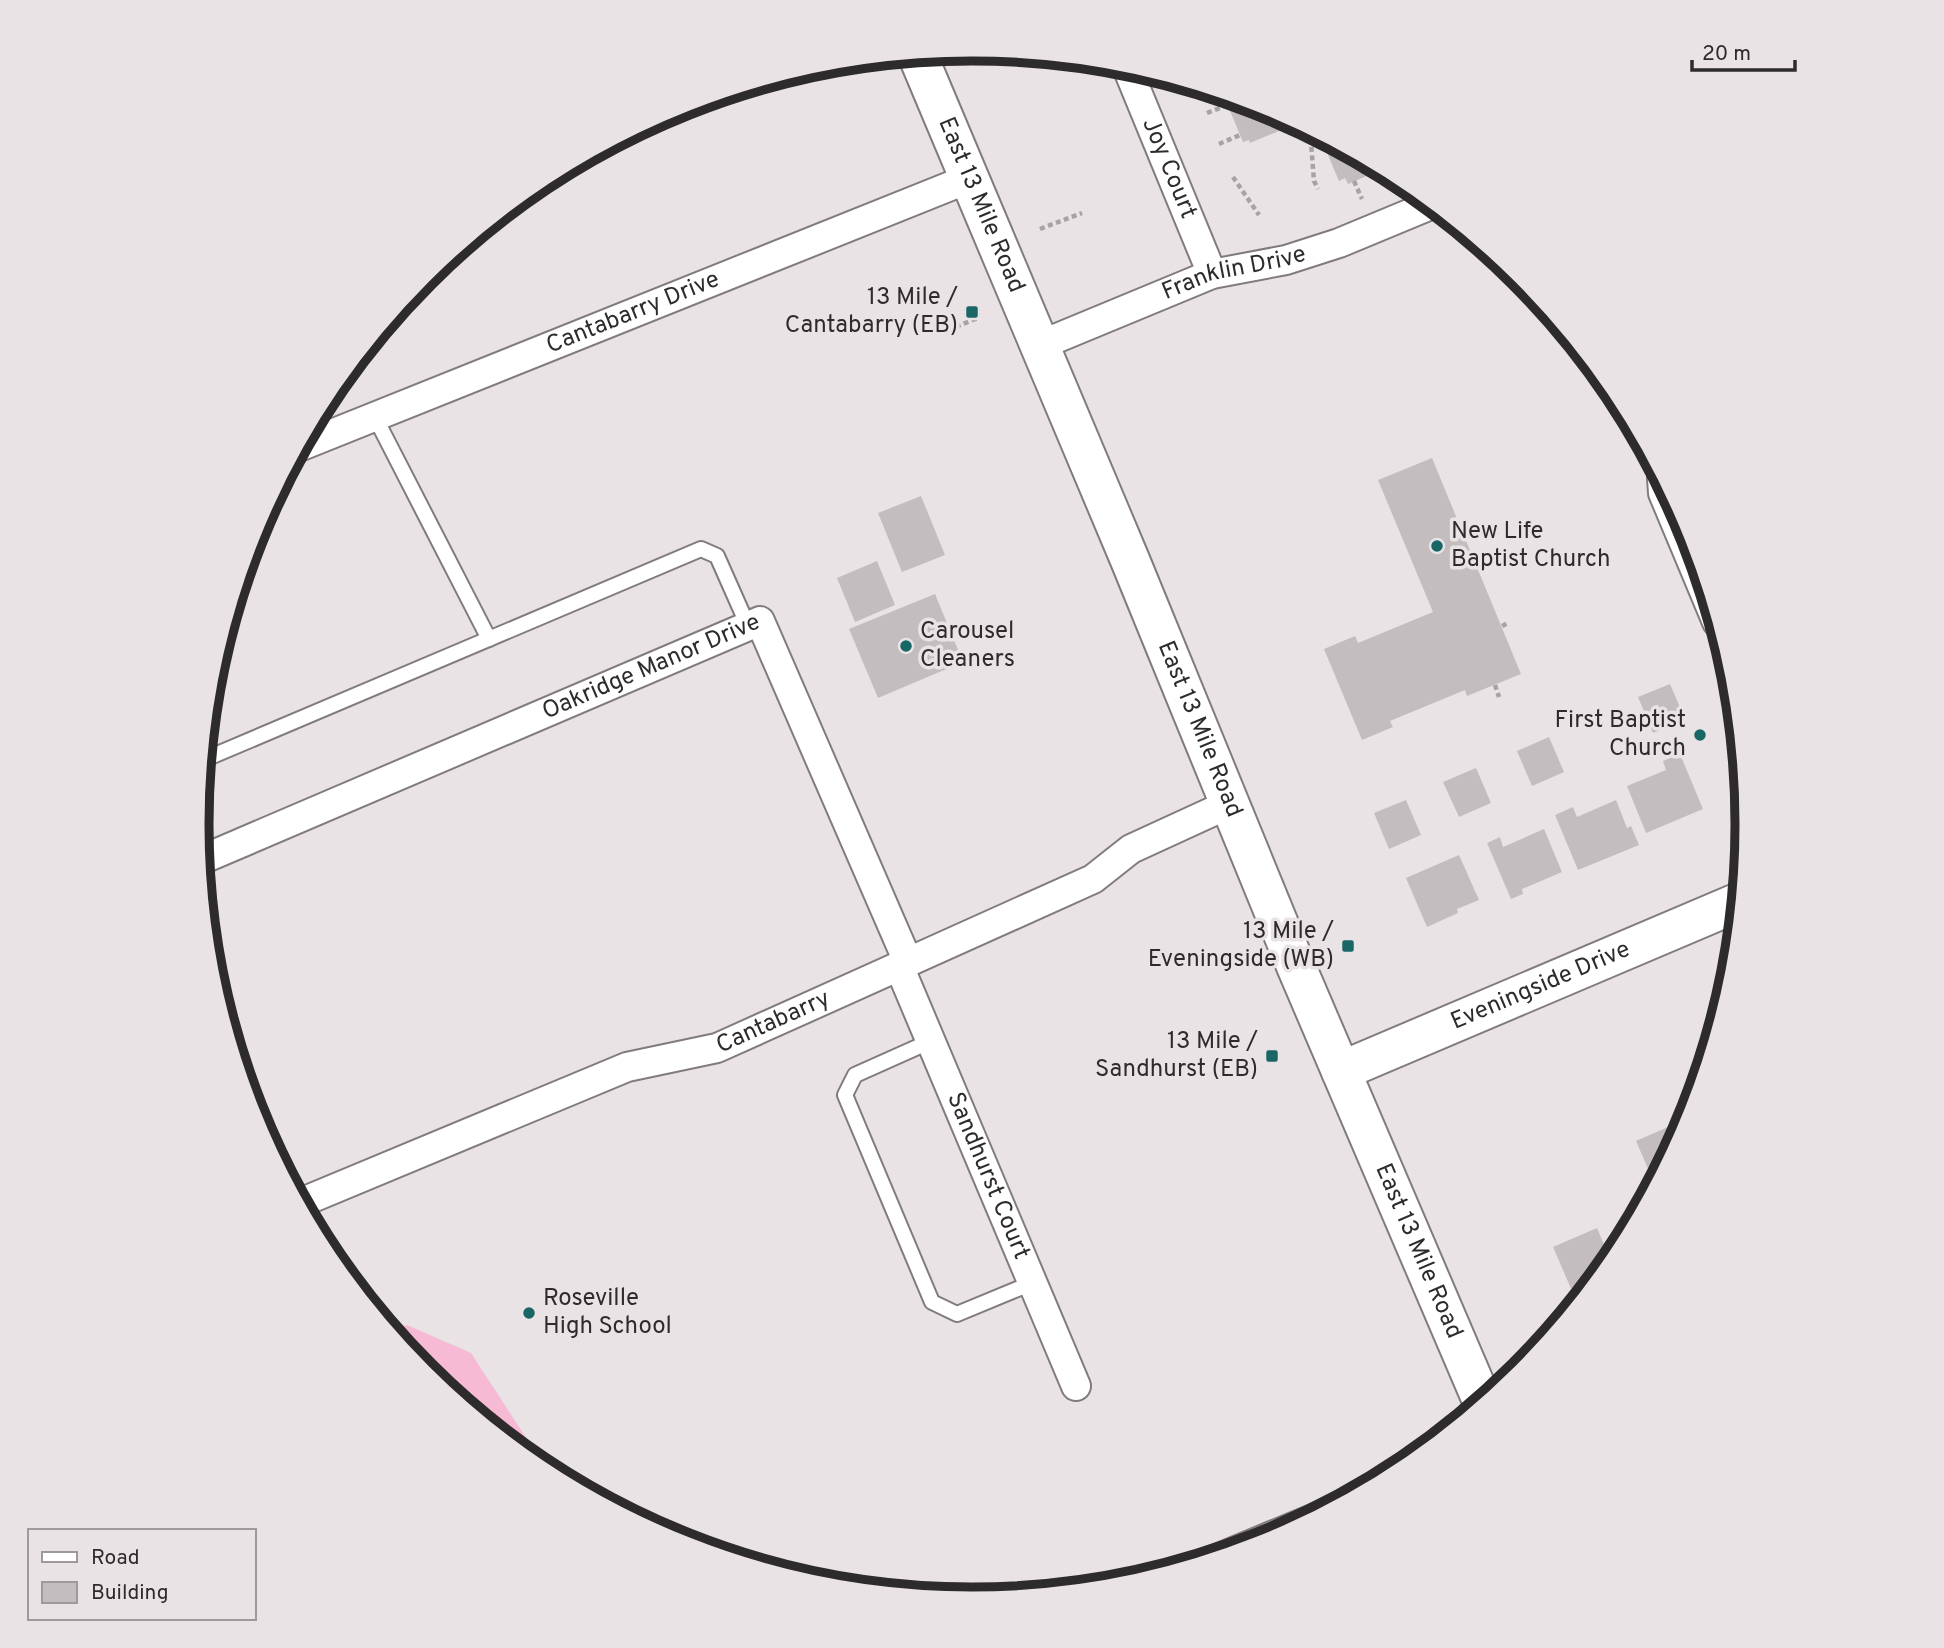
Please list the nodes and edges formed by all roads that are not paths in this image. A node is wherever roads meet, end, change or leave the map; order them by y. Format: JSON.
{"nodes":[{"id":1,"x":921,"y":63,"type":"edge"},
{"id":2,"x":1132,"y":78,"type":"edge"},
{"id":3,"x":968,"y":179,"type":"junction"},
{"id":4,"x":1422,"y":209,"type":"edge"},
{"id":5,"x":1212,"y":274,"type":"junction"},
{"id":6,"x":1038,"y":346,"type":"junction"},
{"id":7,"x":375,"y":417,"type":"junction"},
{"id":8,"x":312,"y":442,"type":"edge"},
{"id":9,"x":748,"y":626,"type":"junction"},
{"id":10,"x":489,"y":639,"type":"junction"},
{"id":11,"x":213,"y":756,"type":"edge"},
{"id":12,"x":1228,"y":804,"type":"junction"},
{"id":13,"x":210,"y":856,"type":"edge"},
{"id":14,"x":1730,"y":906,"type":"edge"},
{"id":15,"x":903,"y":964,"type":"junction"},
{"id":16,"x":931,"y":1041,"type":"junction"},
{"id":17,"x":1341,"y":1071,"type":"junction"},
{"id":18,"x":308,"y":1200,"type":"edge"},
{"id":19,"x":1032,"y":1283,"type":"junction"},
{"id":20,"x":1076,"y":1386,"type":"dead end"},
{"id":21,"x":1479,"y":1393,"type":"edge"}],
"edges":[{"from":1,"to":3,"type":"main road","name":"East 13 Mile Road"},
{"from":2,"to":5,"type":"street","name":"Joy Court"},
{"from":3,"to":6,"type":"main road","name":"East 13 Mile Road"},
{"from":3,"to":7,"type":"street","name":"Cantabarry Drive"},
{"from":4,"to":5,"type":"street","name":"Franklin Drive"},
{"from":5,"to":6,"type":"street","name":"Franklin Drive"},
{"from":6,"to":12,"type":"main road","name":"East 13 Mile Road"},
{"from":7,"to":8,"type":"street","name":"Cantabarry Drive"},
{"from":7,"to":10,"type":"lane"},
{"from":9,"to":10,"type":"lane"},
{"from":9,"to":13,"type":"street","name":"Oakridge Manor Drive"},
{"from":9,"to":15,"type":"street","name":"Oakridge Manor Drive"},
{"from":10,"to":11,"type":"lane"},
{"from":12,"to":15,"type":"street","name":"Cantabarry"},
{"from":12,"to":17,"type":"main road","name":"East 13 Mile Road"},
{"from":14,"to":17,"type":"main road","name":"Eveningside Drive"},
{"from":15,"to":16,"type":"street","name":"Sandhurst Court"},
{"from":15,"to":18,"type":"street","name":"Cantabarry"},
{"from":16,"to":19,"type":"street","name":"Sandhurst Court"},
{"from":16,"to":19,"type":"lane"},
{"from":17,"to":21,"type":"main road","name":"East 13 Mile Road"},
{"from":19,"to":20,"type":"street","name":"Sandhurst Court"}]}
